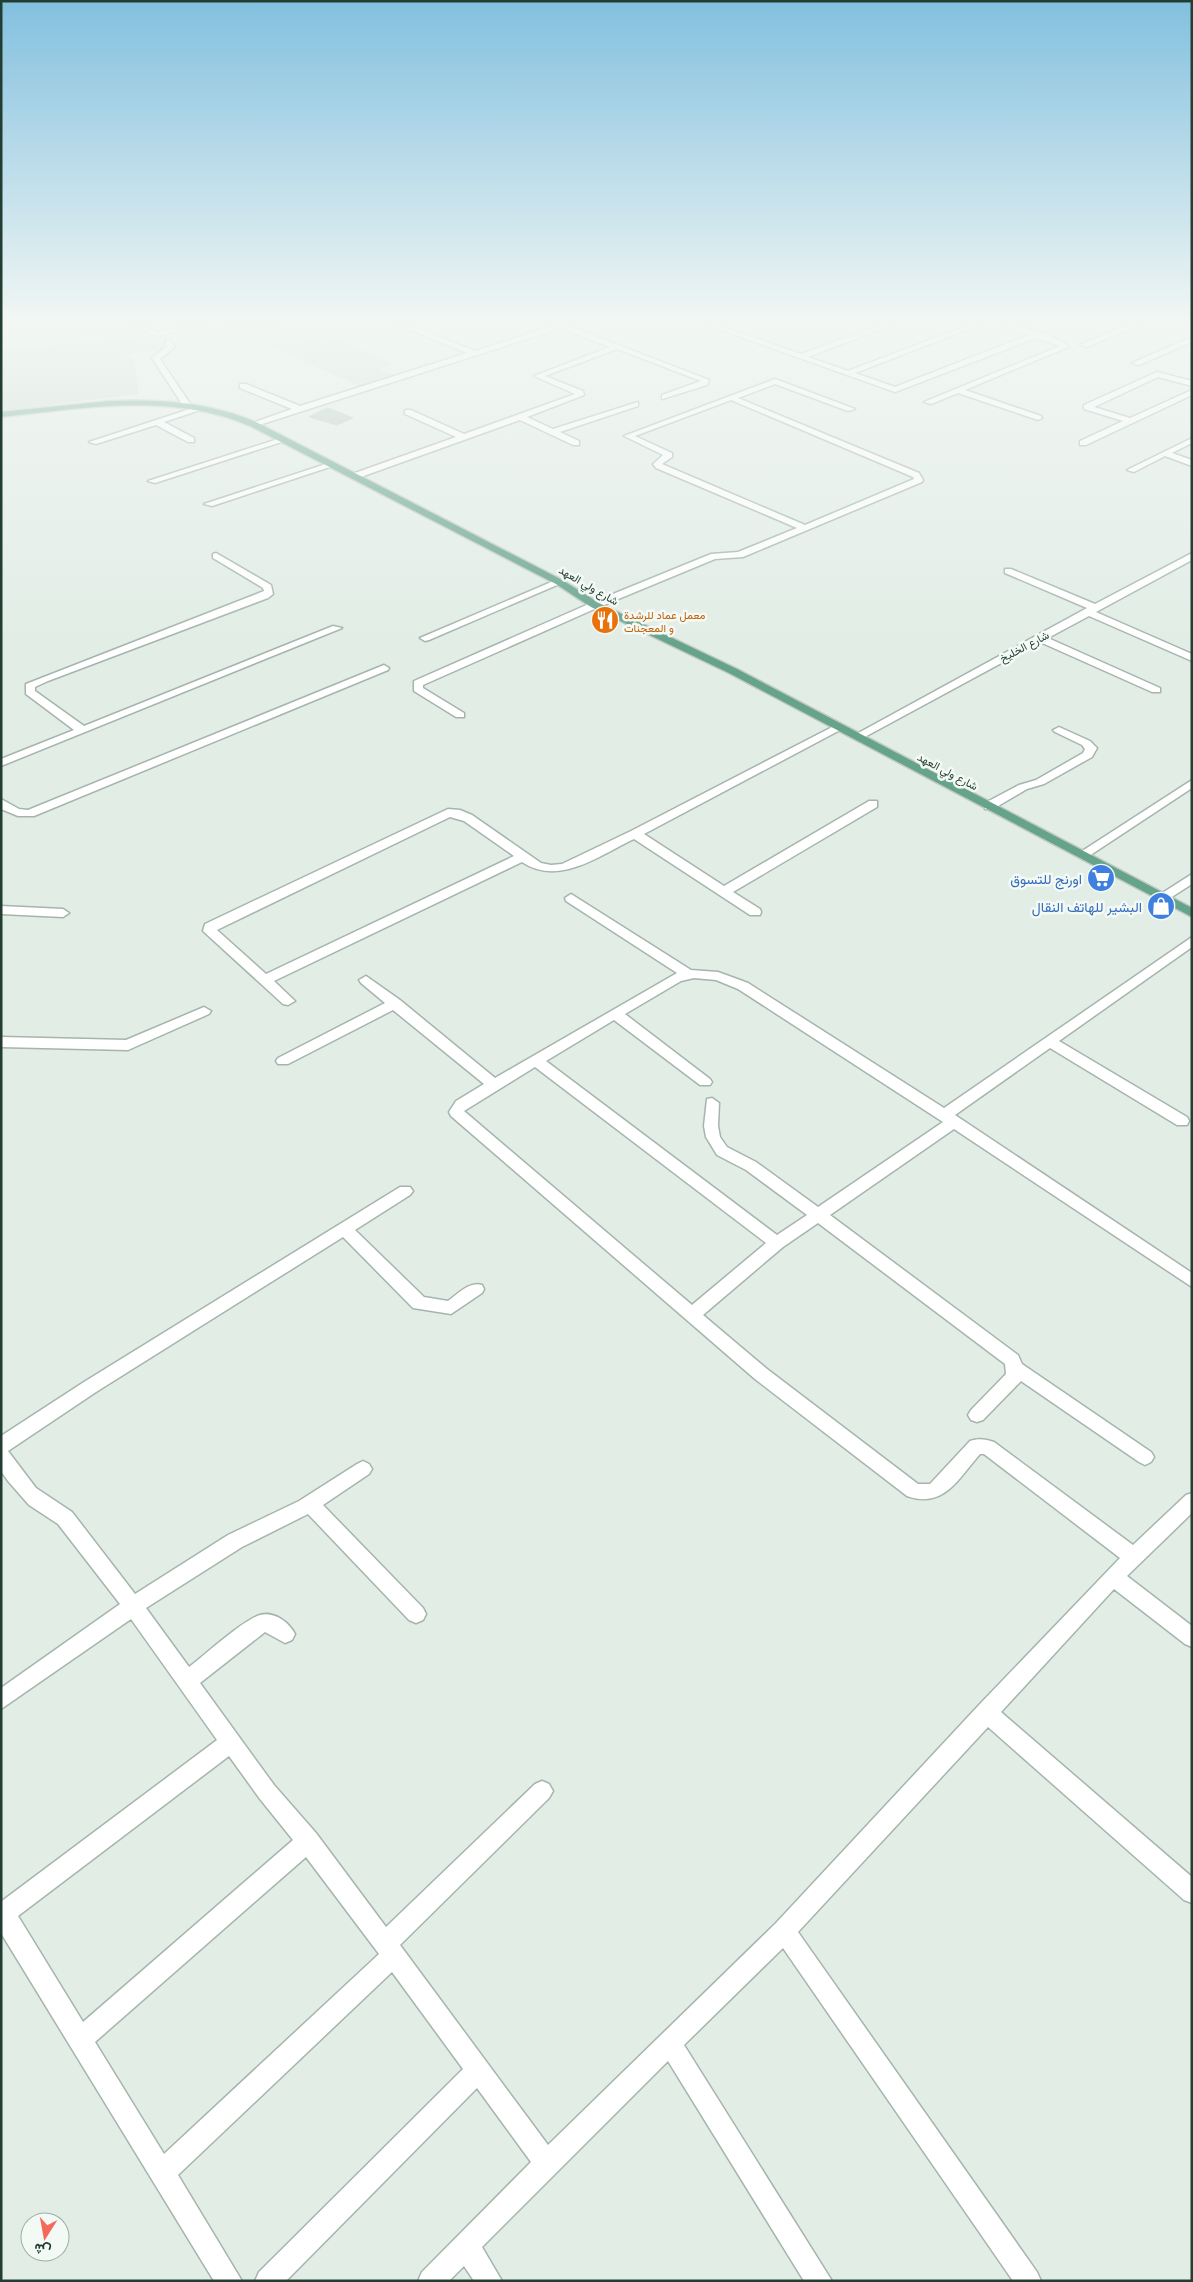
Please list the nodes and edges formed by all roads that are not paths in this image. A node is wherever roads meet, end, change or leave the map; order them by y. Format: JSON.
{"nodes":[{"id":1,"x":130,"y":430,"type":"edge"},
{"id":2,"x":173,"y":430,"type":"edge"},
{"id":3,"x":266,"y":430,"type":"edge"},
{"id":4,"x":450,"y":430,"type":"edge"},
{"id":5,"x":478,"y":430,"type":"edge"},
{"id":6,"x":550,"y":430,"type":"edge"},
{"id":7,"x":557,"y":430,"type":"edge"},
{"id":8,"x":645,"y":430,"type":"edge"},
{"id":9,"x":808,"y":430,"type":"edge"},
{"id":10,"x":1110,"y":430,"type":"edge"},
{"id":11,"x":553,"y":432,"type":"junction"},
{"id":12,"x":462,"y":436,"type":"junction"},
{"id":13,"x":191,"y":440,"type":"dead end"},
{"id":14,"x":284,"y":440,"type":"junction"},
{"id":15,"x":1192,"y":440,"type":"edge"},
{"id":16,"x":93,"y":442,"type":"dead end"},
{"id":17,"x":576,"y":443,"type":"dead end"},
{"id":18,"x":1083,"y":443,"type":"dead end"},
{"id":19,"x":1164,"y":453,"type":"junction"},
{"id":20,"x":1192,"y":463,"type":"edge"},
{"id":21,"x":332,"y":465,"type":"junction"},
{"id":22,"x":1131,"y":470,"type":"dead end"},
{"id":23,"x":355,"y":476,"type":"junction"},
{"id":24,"x":152,"y":481,"type":"dead end"},
{"id":25,"x":209,"y":504,"type":"dead end"},
{"id":26,"x":805,"y":528,"type":"junction"},
{"id":27,"x":216,"y":556,"type":"dead end"},
{"id":28,"x":1192,"y":556,"type":"edge"},
{"id":29,"x":1008,"y":571,"type":"dead end"},
{"id":30,"x":559,"y":582,"type":"junction"},
{"id":31,"x":595,"y":605,"type":"junction"},
{"id":32,"x":1092,"y":610,"type":"junction"},
{"id":33,"x":337,"y":628,"type":"dead end"},
{"id":34,"x":425,"y":638,"type":"dead end"},
{"id":35,"x":1040,"y":638,"type":"junction"},
{"id":36,"x":1192,"y":658,"type":"edge"},
{"id":37,"x":384,"y":668,"type":"dead end"},
{"id":38,"x":1156,"y":690,"type":"dead end"},
{"id":39,"x":460,"y":715,"type":"dead end"},
{"id":40,"x":838,"y":727,"type":"junction"},
{"id":41,"x":81,"y":729,"type":"junction"},
{"id":42,"x":1059,"y":730,"type":"dead end"},
{"id":43,"x":857,"y":737,"type":"junction"},
{"id":44,"x":1,"y":763,"type":"edge"},
{"id":45,"x":1192,"y":783,"type":"edge"},
{"id":46,"x":1,"y":803,"type":"edge"},
{"id":47,"x":873,"y":804,"type":"dead end"},
{"id":48,"x":989,"y":806,"type":"junction"},
{"id":49,"x":635,"y":834,"type":"junction"},
{"id":50,"x":1082,"y":855,"type":"junction"},
{"id":51,"x":522,"y":857,"type":"junction"},
{"id":52,"x":1192,"y":878,"type":"edge"},
{"id":53,"x":725,"y":891,"type":"junction"},
{"id":54,"x":1162,"y":897,"type":"junction"},
{"id":55,"x":571,"y":898,"type":"dead end"},
{"id":56,"x":1,"y":910,"type":"edge"},
{"id":57,"x":755,"y":912,"type":"dead end"},
{"id":58,"x":63,"y":913,"type":"dead end"},
{"id":59,"x":1192,"y":913,"type":"edge"},
{"id":60,"x":1192,"y":941,"type":"edge"},
{"id":61,"x":687,"y":974,"type":"junction"},
{"id":62,"x":264,"y":980,"type":"junction"},
{"id":63,"x":366,"y":980,"type":"dead end"},
{"id":64,"x":288,"y":1001,"type":"dead end"},
{"id":65,"x":395,"y":1003,"type":"junction"},
{"id":66,"x":204,"y":1011,"type":"dead end"},
{"id":67,"x":615,"y":1014,"type":"junction"},
{"id":68,"x":1,"y":1042,"type":"edge"},
{"id":69,"x":1050,"y":1042,"type":"junction"},
{"id":70,"x":536,"y":1060,"type":"junction"},
{"id":71,"x":283,"y":1061,"type":"dead end"},
{"id":72,"x":705,"y":1082,"type":"dead end"},
{"id":73,"x":494,"y":1085,"type":"junction"},
{"id":74,"x":712,"y":1103,"type":"dead end"},
{"id":75,"x":950,"y":1119,"type":"junction"},
{"id":76,"x":1182,"y":1121,"type":"dead end"},
{"id":77,"x":405,"y":1191,"type":"dead end"},
{"id":78,"x":819,"y":1215,"type":"junction"},
{"id":79,"x":344,"y":1229,"type":"junction"},
{"id":80,"x":777,"y":1243,"type":"junction"},
{"id":81,"x":1192,"y":1281,"type":"edge"},
{"id":82,"x":476,"y":1289,"type":"dead end"},
{"id":83,"x":692,"y":1315,"type":"junction"},
{"id":84,"x":1016,"y":1368,"type":"junction"},
{"id":85,"x":977,"y":1415,"type":"dead end"},
{"id":86,"x":1,"y":1446,"type":"edge"},
{"id":87,"x":1,"y":1456,"type":"edge"},
{"id":88,"x":1145,"y":1456,"type":"dead end"},
{"id":89,"x":363,"y":1469,"type":"dead end"},
{"id":90,"x":1192,"y":1502,"type":"edge"},
{"id":91,"x":310,"y":1504,"type":"junction"},
{"id":92,"x":1134,"y":1557,"type":"junction"},
{"id":93,"x":1113,"y":1577,"type":"junction"},
{"id":94,"x":134,"y":1606,"type":"junction"},
{"id":95,"x":416,"y":1614,"type":"dead end"},
{"id":96,"x":285,"y":1634,"type":"dead end"},
{"id":97,"x":1192,"y":1638,"type":"edge"},
{"id":98,"x":187,"y":1681,"type":"junction"},
{"id":99,"x":1,"y":1700,"type":"edge"},
{"id":100,"x":986,"y":1712,"type":"junction"},
{"id":101,"x":231,"y":1742,"type":"junction"},
{"id":102,"x":542,"y":1791,"type":"dead end"},
{"id":103,"x":308,"y":1841,"type":"junction"},
{"id":104,"x":1192,"y":1892,"type":"edge"},
{"id":105,"x":784,"y":1931,"type":"junction"},
{"id":106,"x":389,"y":1950,"type":"junction"},
{"id":107,"x":80,"y":2040,"type":"junction"},
{"id":108,"x":671,"y":2045,"type":"junction"},
{"id":109,"x":478,"y":2071,"type":"junction"},
{"id":110,"x":547,"y":2164,"type":"junction"},
{"id":111,"x":163,"y":2172,"type":"junction"},
{"id":112,"x":465,"y":2245,"type":"junction"},
{"id":113,"x":229,"y":2281,"type":"edge"},
{"id":114,"x":268,"y":2281,"type":"edge"},
{"id":115,"x":430,"y":2281,"type":"edge"},
{"id":116,"x":489,"y":2281,"type":"edge"},
{"id":117,"x":820,"y":2281,"type":"edge"},
{"id":118,"x":1028,"y":2281,"type":"edge"}],
"edges":[{"from":1,"to":16,"type":"street"},
{"from":2,"to":13,"type":"street"},
{"from":3,"to":14,"type":"main road","name":"شارع ولي العهد"},
{"from":4,"to":12,"type":"street"},
{"from":5,"to":12,"type":"street"},
{"from":6,"to":11,"type":"street"},
{"from":7,"to":11,"type":"street"},
{"from":8,"to":26,"type":"street"},
{"from":9,"to":26,"type":"street"},
{"from":10,"to":18,"type":"street"},
{"from":11,"to":17,"type":"street"},
{"from":12,"to":23,"type":"street"},
{"from":14,"to":21,"type":"main road","name":"شارع ولي العهد"},
{"from":14,"to":24,"type":"street"},
{"from":15,"to":19,"type":"street"},
{"from":19,"to":20,"type":"street"},
{"from":19,"to":22,"type":"street"},
{"from":21,"to":23,"type":"main road","name":"شارع ولي العهد"},
{"from":21,"to":25,"type":"street"},
{"from":23,"to":30,"type":"main road","name":"شارع ولي العهد"},
{"from":26,"to":31,"type":"street"},
{"from":27,"to":41,"type":"street"},
{"from":28,"to":32,"type":"street","name":"شارع الخليخ"},
{"from":29,"to":32,"type":"street"},
{"from":30,"to":31,"type":"main road","name":"شارع ولي العهد"},
{"from":30,"to":34,"type":"street"},
{"from":31,"to":39,"type":"street"},
{"from":31,"to":40,"type":"main road","name":"شارع ولي العهد"},
{"from":32,"to":35,"type":"street","name":"شارع الخليخ"},
{"from":32,"to":36,"type":"street"},
{"from":33,"to":41,"type":"street"},
{"from":35,"to":38,"type":"street"},
{"from":35,"to":43,"type":"street","name":"شارع الخليخ"},
{"from":37,"to":46,"type":"street"},
{"from":40,"to":43,"type":"main road","name":"شارع ولي العهد"},
{"from":40,"to":49,"type":"street"},
{"from":41,"to":44,"type":"street"},
{"from":42,"to":48,"type":"street"},
{"from":43,"to":48,"type":"main road","name":"شارع ولي العهد"},
{"from":45,"to":50,"type":"street"},
{"from":47,"to":53,"type":"street"},
{"from":48,"to":50,"type":"main road","name":"شارع ولي العهد"},
{"from":49,"to":51,"type":"street"},
{"from":49,"to":53,"type":"street"},
{"from":50,"to":54,"type":"main road","name":"شارع ولي العهد"},
{"from":51,"to":62,"type":"street"},
{"from":51,"to":62,"type":"street"},
{"from":52,"to":54,"type":"street"},
{"from":53,"to":57,"type":"street"},
{"from":54,"to":59,"type":"main road","name":"شارع ولي العهد"},
{"from":55,"to":61,"type":"street"},
{"from":56,"to":58,"type":"street"},
{"from":60,"to":69,"type":"street"},
{"from":61,"to":67,"type":"street"},
{"from":61,"to":75,"type":"street"},
{"from":62,"to":64,"type":"street"},
{"from":63,"to":65,"type":"street"},
{"from":65,"to":71,"type":"street"},
{"from":65,"to":73,"type":"street"},
{"from":66,"to":68,"type":"street"},
{"from":67,"to":70,"type":"street"},
{"from":67,"to":72,"type":"street"},
{"from":69,"to":75,"type":"street"},
{"from":69,"to":76,"type":"street"},
{"from":70,"to":73,"type":"street"},
{"from":70,"to":80,"type":"street"},
{"from":73,"to":83,"type":"street"},
{"from":74,"to":78,"type":"street"},
{"from":75,"to":78,"type":"street"},
{"from":75,"to":81,"type":"street"},
{"from":77,"to":79,"type":"street"},
{"from":78,"to":80,"type":"street"},
{"from":78,"to":84,"type":"street"},
{"from":79,"to":82,"type":"street"},
{"from":79,"to":86,"type":"street"},
{"from":80,"to":83,"type":"street"},
{"from":83,"to":92,"type":"street"},
{"from":84,"to":85,"type":"street"},
{"from":84,"to":88,"type":"street"},
{"from":87,"to":94,"type":"street"},
{"from":89,"to":91,"type":"street"},
{"from":90,"to":92,"type":"street"},
{"from":91,"to":94,"type":"street"},
{"from":91,"to":95,"type":"street"},
{"from":92,"to":93,"type":"street"},
{"from":93,"to":97,"type":"street"},
{"from":93,"to":100,"type":"street"},
{"from":94,"to":98,"type":"street"},
{"from":94,"to":99,"type":"street"},
{"from":96,"to":98,"type":"street"},
{"from":98,"to":101,"type":"street"},
{"from":100,"to":104,"type":"street"},
{"from":100,"to":105,"type":"street"},
{"from":101,"to":103,"type":"street"},
{"from":101,"to":107,"type":"street"},
{"from":102,"to":106,"type":"street"},
{"from":103,"to":106,"type":"street"},
{"from":103,"to":107,"type":"street"},
{"from":105,"to":108,"type":"street"},
{"from":105,"to":118,"type":"street"},
{"from":106,"to":109,"type":"street"},
{"from":106,"to":111,"type":"street"},
{"from":107,"to":111,"type":"street"},
{"from":108,"to":110,"type":"street"},
{"from":108,"to":117,"type":"street"},
{"from":109,"to":110,"type":"street"},
{"from":109,"to":114,"type":"street"},
{"from":110,"to":112,"type":"street"},
{"from":111,"to":113,"type":"street"},
{"from":112,"to":115,"type":"street"},
{"from":112,"to":116,"type":"street"}]}
